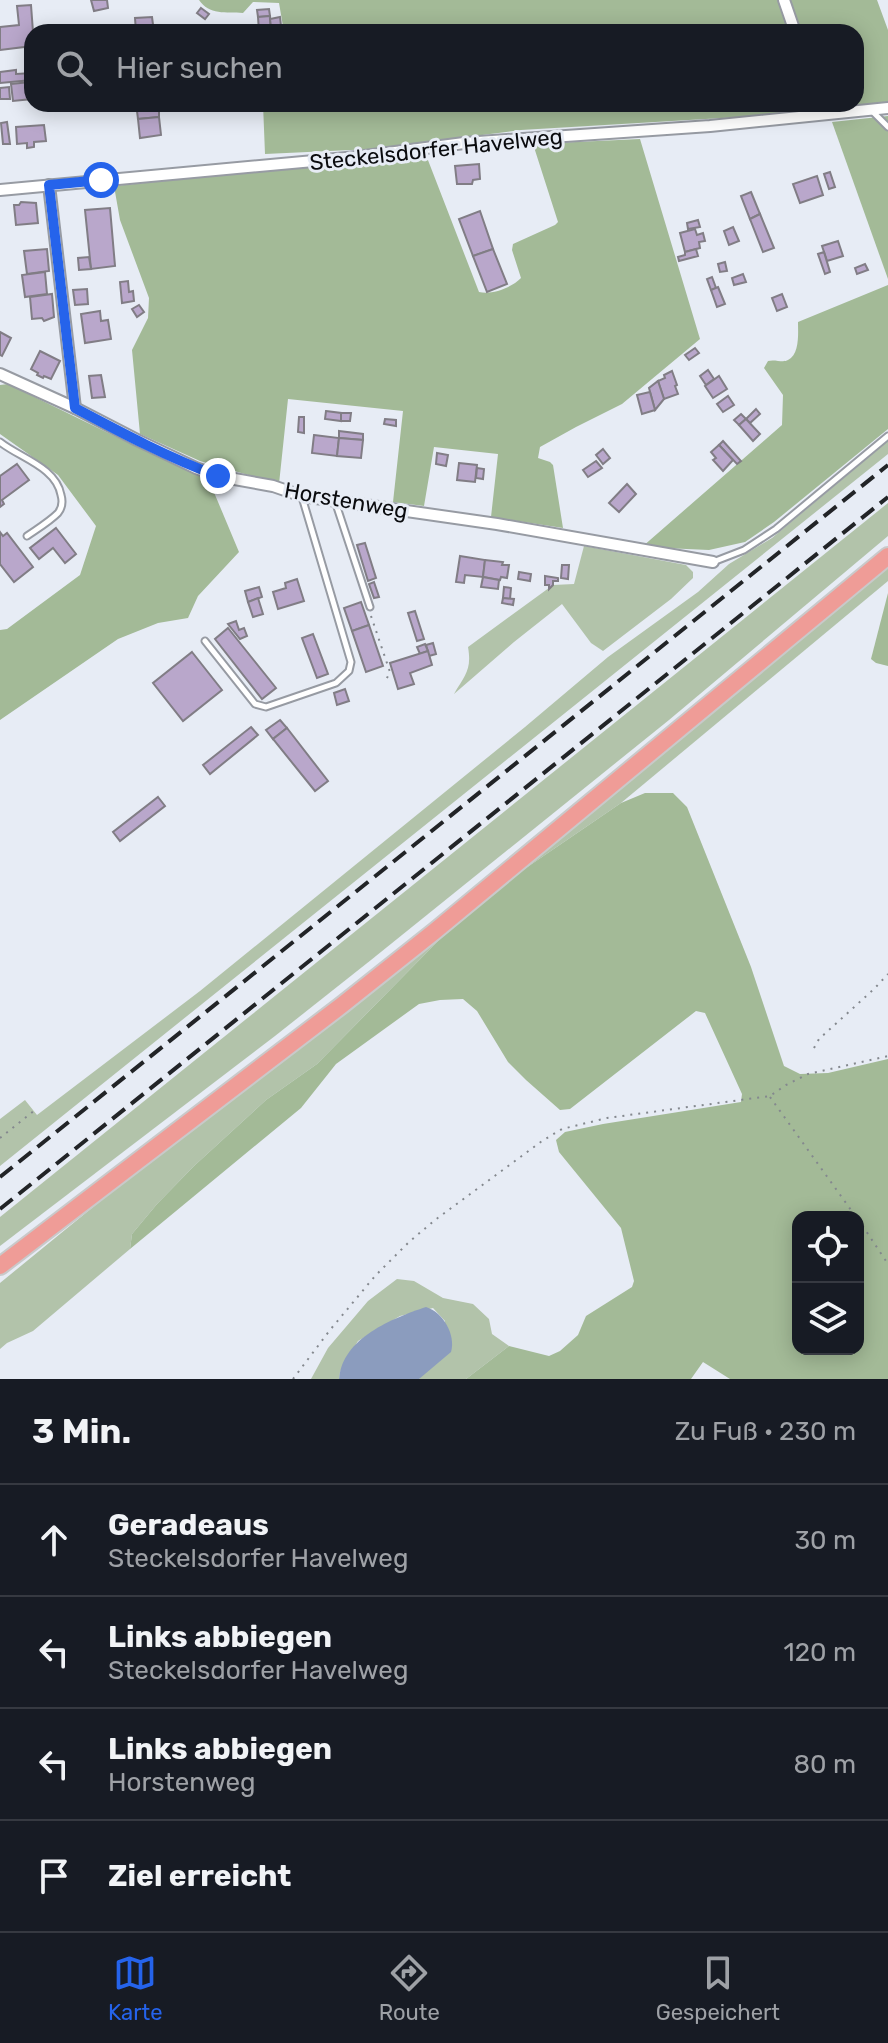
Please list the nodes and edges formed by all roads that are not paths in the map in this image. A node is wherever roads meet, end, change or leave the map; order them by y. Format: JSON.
{"nodes":[{"id":1,"x":784,"y":0,"type":"edge"},
{"id":2,"x":792,"y":24,"type":"edge"},
{"id":3,"x":888,"y":108,"type":"edge"},
{"id":4,"x":871,"y":110,"type":"junction"},
{"id":5,"x":864,"y":111,"type":"edge"},
{"id":6,"x":822,"y":112,"type":"edge"},
{"id":7,"x":855,"y":112,"type":"edge"},
{"id":8,"x":823,"y":116,"type":"junction"},
{"id":9,"x":888,"y":127,"type":"edge"},
{"id":10,"x":49,"y":185,"type":"junction"},
{"id":11,"x":0,"y":190,"type":"edge"},
{"id":12,"x":0,"y":374,"type":"edge"},
{"id":13,"x":75,"y":408,"type":"junction"},
{"id":14,"x":888,"y":436,"type":"edge"},
{"id":15,"x":0,"y":442,"type":"edge"},
{"id":16,"x":302,"y":496,"type":"junction"},
{"id":17,"x":334,"y":500,"type":"junction"},
{"id":18,"x":27,"y":536,"type":"dead end"},
{"id":19,"x":888,"y":556,"type":"edge"},
{"id":20,"x":713,"y":562,"type":"joint"},
{"id":21,"x":370,"y":607,"type":"road end"},
{"id":22,"x":205,"y":641,"type":"dead end"},
{"id":23,"x":0,"y":1266,"type":"edge"}],
"edges":[{"from":1,"to":2,"type":"street"},
{"from":3,"to":4,"type":"street","name":"Steckelsdorfer Havelweg"},
{"from":4,"to":5,"type":"street","name":"Steckelsdorfer Havelweg"},
{"from":4,"to":9,"type":"lane"},
{"from":6,"to":8,"type":"street"},
{"from":7,"to":8,"type":"street","name":"Steckelsdorfer Havelweg"},
{"from":8,"to":10,"type":"street","name":"Steckelsdorfer Havelweg"},
{"from":10,"to":11,"type":"street","name":"Steckelsdorfer Havelweg"},
{"from":10,"to":13,"type":"street"},
{"from":12,"to":13,"type":"street","name":"Horstenweg"},
{"from":13,"to":16,"type":"street","name":"Horstenweg"},
{"from":14,"to":20,"type":"lane"},
{"from":15,"to":18,"type":"lane"},
{"from":16,"to":17,"type":"street","name":"Horstenweg"},
{"from":16,"to":22,"type":"lane"},
{"from":17,"to":20,"type":"street","name":"Horstenweg"},
{"from":17,"to":21,"type":"lane"},
{"from":19,"to":23,"type":"main road"}]}
